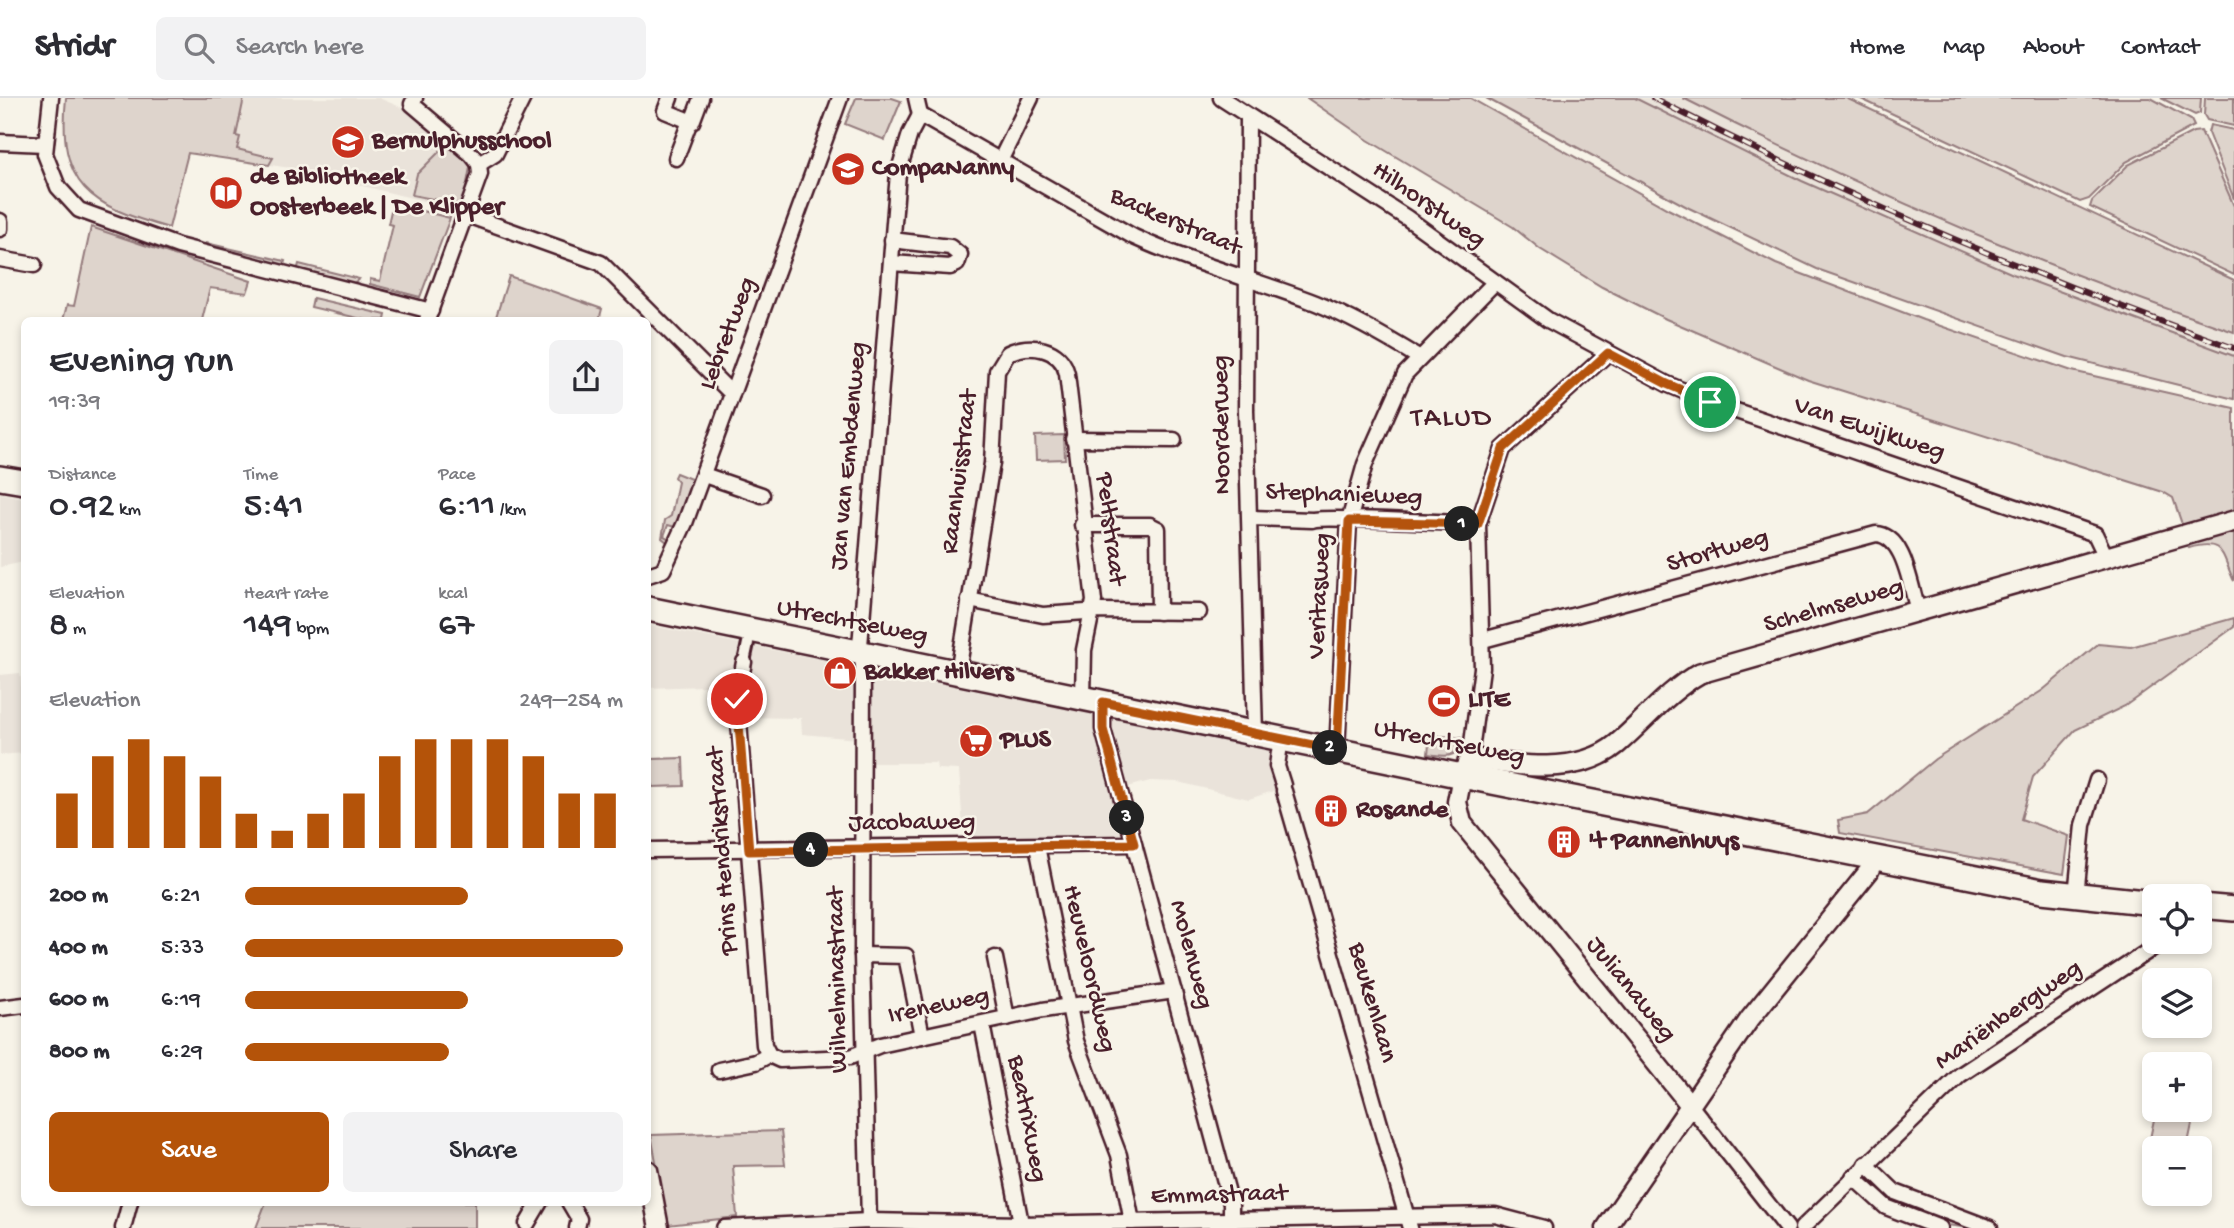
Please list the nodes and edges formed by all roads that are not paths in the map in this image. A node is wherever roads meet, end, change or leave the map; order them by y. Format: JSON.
{"nodes":[{"id":1,"x":51,"y":98,"type":"edge"},
{"id":2,"x":523,"y":98,"type":"edge"},
{"id":3,"x":701,"y":98,"type":"edge"},
{"id":4,"x":841,"y":98,"type":"edge"},
{"id":5,"x":916,"y":98,"type":"edge"},
{"id":6,"x":1031,"y":98,"type":"edge"},
{"id":7,"x":1221,"y":98,"type":"edge"},
{"id":8,"x":409,"y":100,"type":"edge"},
{"id":9,"x":664,"y":100,"type":"edge"},
{"id":10,"x":920,"y":115,"type":"junction"},
{"id":11,"x":1248,"y":117,"type":"junction"},
{"id":12,"x":690,"y":121,"type":"junction"},
{"id":13,"x":0,"y":142,"type":"edge"},
{"id":14,"x":44,"y":144,"type":"junction"},
{"id":15,"x":676,"y":158,"type":"dead end"},
{"id":16,"x":1001,"y":159,"type":"junction"},
{"id":17,"x":479,"y":164,"type":"junction"},
{"id":18,"x":467,"y":215,"type":"junction"},
{"id":19,"x":0,"y":221,"type":"edge"},
{"id":20,"x":0,"y":229,"type":"edge"},
{"id":21,"x":892,"y":240,"type":"junction"},
{"id":22,"x":0,"y":259,"type":"edge"},
{"id":23,"x":891,"y":263,"type":"junction"},
{"id":24,"x":34,"y":265,"type":"dead end"},
{"id":25,"x":1246,"y":279,"type":"junction"},
{"id":26,"x":1495,"y":282,"type":"junction"},
{"id":27,"x":429,"y":315,"type":"edge"},
{"id":28,"x":1608,"y":353,"type":"junction"},
{"id":29,"x":1008,"y":354,"type":"joint"},
{"id":30,"x":1420,"y":358,"type":"junction"},
{"id":31,"x":732,"y":394,"type":"junction"},
{"id":32,"x":1073,"y":439,"type":"junction"},
{"id":33,"x":1174,"y":440,"type":"dead end"},
{"id":34,"x":704,"y":475,"type":"junction"},
{"id":35,"x":0,"y":478,"type":"edge"},
{"id":36,"x":21,"y":482,"type":"edge"},
{"id":37,"x":762,"y":495,"type":"dead end"},
{"id":38,"x":1251,"y":517,"type":"junction"},
{"id":39,"x":1349,"y":521,"type":"junction"},
{"id":40,"x":2234,"y":522,"type":"edge"},
{"id":41,"x":1478,"y":524,"type":"junction"},
{"id":42,"x":1082,"y":525,"type":"junction"},
{"id":43,"x":2106,"y":557,"type":"junction"},
{"id":44,"x":651,"y":574,"type":"edge"},
{"id":45,"x":969,"y":600,"type":"junction"},
{"id":46,"x":651,"y":610,"type":"edge"},
{"id":47,"x":1918,"y":610,"type":"junction"},
{"id":48,"x":1093,"y":612,"type":"junction"},
{"id":49,"x":1159,"y":612,"type":"junction"},
{"id":50,"x":1199,"y":612,"type":"dead end"},
{"id":51,"x":1483,"y":640,"type":"junction"},
{"id":52,"x":748,"y":643,"type":"dead end"},
{"id":53,"x":861,"y":654,"type":"junction"},
{"id":54,"x":744,"y":662,"type":"joint"},
{"id":55,"x":958,"y":672,"type":"junction"},
{"id":56,"x":1093,"y":700,"type":"junction"},
{"id":57,"x":1255,"y":733,"type":"junction"},
{"id":58,"x":1281,"y":738,"type":"junction"},
{"id":59,"x":1337,"y":750,"type":"junction"},
{"id":60,"x":1466,"y":767,"type":"junction"},
{"id":61,"x":2097,"y":780,"type":"dead end"},
{"id":62,"x":1134,"y":844,"type":"junction"},
{"id":63,"x":1037,"y":846,"type":"junction"},
{"id":64,"x":861,"y":849,"type":"junction"},
{"id":65,"x":651,"y":850,"type":"edge"},
{"id":66,"x":749,"y":851,"type":"junction"},
{"id":67,"x":1875,"y":858,"type":"junction"},
{"id":68,"x":2076,"y":896,"type":"junction"},
{"id":69,"x":2142,"y":902,"type":"edge"},
{"id":70,"x":2212,"y":907,"type":"edge"},
{"id":71,"x":2234,"y":909,"type":"edge"},
{"id":72,"x":2144,"y":954,"type":"edge"},
{"id":73,"x":862,"y":955,"type":"junction"},
{"id":74,"x":995,"y":958,"type":"dead end"},
{"id":75,"x":1174,"y":991,"type":"junction"},
{"id":76,"x":21,"y":1005,"type":"edge"},
{"id":77,"x":1068,"y":1005,"type":"junction"},
{"id":78,"x":0,"y":1008,"type":"edge"},
{"id":79,"x":1007,"y":1018,"type":"junction"},
{"id":80,"x":982,"y":1024,"type":"junction"},
{"id":81,"x":922,"y":1036,"type":"junction"},
{"id":82,"x":866,"y":1051,"type":"junction"},
{"id":83,"x":769,"y":1055,"type":"junction"},
{"id":84,"x":719,"y":1070,"type":"dead end"},
{"id":85,"x":1690,"y":1105,"type":"junction"},
{"id":86,"x":1866,"y":1164,"type":"junction"},
{"id":87,"x":1853,"y":1177,"type":"junction"},
{"id":88,"x":651,"y":1186,"type":"edge"},
{"id":89,"x":130,"y":1206,"type":"edge"},
{"id":90,"x":538,"y":1206,"type":"edge"},
{"id":91,"x":571,"y":1206,"type":"edge"},
{"id":92,"x":869,"y":1221,"type":"junction"},
{"id":93,"x":1231,"y":1221,"type":"junction"},
{"id":94,"x":1409,"y":1222,"type":"edge"},
{"id":95,"x":1132,"y":1223,"type":"junction"},
{"id":96,"x":527,"y":1224,"type":"dead end"},
{"id":97,"x":1181,"y":1225,"type":"edge"},
{"id":98,"x":787,"y":1226,"type":"edge"},
{"id":99,"x":1021,"y":1226,"type":"edge"},
{"id":100,"x":123,"y":1228,"type":"edge"},
{"id":101,"x":577,"y":1228,"type":"edge"},
{"id":102,"x":659,"y":1228,"type":"edge"},
{"id":103,"x":724,"y":1228,"type":"edge"},
{"id":104,"x":1545,"y":1228,"type":"edge"},
{"id":105,"x":1606,"y":1228,"type":"edge"},
{"id":106,"x":1787,"y":1228,"type":"edge"},
{"id":107,"x":1802,"y":1228,"type":"edge"},
{"id":108,"x":1940,"y":1228,"type":"edge"},
{"id":109,"x":1990,"y":1228,"type":"edge"}],
"edges":[{"from":1,"to":14,"type":"street"},
{"from":2,"to":17,"type":"street"},
{"from":3,"to":12,"type":"street"},
{"from":4,"to":31,"type":"street","name":"Lebretweg"},
{"from":5,"to":10,"type":"street"},
{"from":6,"to":16,"type":"street"},
{"from":7,"to":11,"type":"street","name":"Hilhorstweg"},
{"from":8,"to":17,"type":"street"},
{"from":9,"to":12,"type":"street"},
{"from":10,"to":16,"type":"street","name":"Backerstraat"},
{"from":10,"to":21,"type":"street","name":"Jan van Embdenweg"},
{"from":11,"to":25,"type":"street","name":"Noorderweg"},
{"from":11,"to":26,"type":"street","name":"Hilhorstweg"},
{"from":12,"to":15,"type":"street"},
{"from":13,"to":14,"type":"street"},
{"from":14,"to":27,"type":"street"},
{"from":16,"to":25,"type":"street","name":"Backerstraat"},
{"from":17,"to":18,"type":"street"},
{"from":18,"to":27,"type":"street"},
{"from":18,"to":31,"type":"street"},
{"from":19,"to":20,"type":"street"},
{"from":21,"to":23,"type":"street","name":"Jan van Embdenweg"},
{"from":21,"to":23,"type":"street"},
{"from":22,"to":24,"type":"street"},
{"from":23,"to":53,"type":"street","name":"Jan van Embdenweg"},
{"from":25,"to":30,"type":"street","name":"Backerstraat"},
{"from":25,"to":38,"type":"street","name":"Noorderweg"},
{"from":26,"to":28,"type":"street","name":"Hilhorstweg"},
{"from":26,"to":30,"type":"street","name":"Veritasweg"},
{"from":28,"to":41,"type":"street"},
{"from":28,"to":43,"type":"street","name":"Van Ewijkweg"},
{"from":29,"to":32,"type":"street","name":"Peltstraat"},
{"from":29,"to":45,"type":"street","name":"Raanhuisstraat"},
{"from":30,"to":39,"type":"street","name":"Veritasweg"},
{"from":31,"to":34,"type":"street","name":"Lebretweg"},
{"from":32,"to":33,"type":"street"},
{"from":32,"to":42,"type":"street","name":"Peltstraat"},
{"from":34,"to":37,"type":"street"},
{"from":34,"to":44,"type":"street","name":"Lebretweg"},
{"from":35,"to":36,"type":"main road"},
{"from":38,"to":39,"type":"street","name":"Stephanieweg"},
{"from":38,"to":57,"type":"street","name":"Noorderweg"},
{"from":39,"to":41,"type":"street","name":"Stephanieweg"},
{"from":39,"to":59,"type":"street","name":"Veritasweg"},
{"from":40,"to":43,"type":"main road","name":"Schelmseweg"},
{"from":41,"to":51,"type":"street"},
{"from":42,"to":48,"type":"street","name":"Peltstraat"},
{"from":42,"to":49,"type":"street"},
{"from":43,"to":47,"type":"main road","name":"Schelmseweg"},
{"from":45,"to":48,"type":"street"},
{"from":45,"to":55,"type":"street","name":"Raanhuisstraat"},
{"from":46,"to":53,"type":"main road","name":"Utrechtseweg"},
{"from":47,"to":51,"type":"street","name":"Stortweg"},
{"from":47,"to":60,"type":"main road","name":"Schelmseweg"},
{"from":48,"to":49,"type":"street"},
{"from":48,"to":56,"type":"street","name":"Peltstraat"},
{"from":49,"to":50,"type":"street"},
{"from":51,"to":60,"type":"street"},
{"from":52,"to":54,"type":"street","name":"Prins Hendrikstraat"},
{"from":53,"to":55,"type":"main road","name":"Utrechtseweg"},
{"from":53,"to":64,"type":"street","name":"Wilhelminastraat"},
{"from":54,"to":66,"type":"street","name":"Prins Hendrikstraat"},
{"from":55,"to":56,"type":"main road","name":"Utrechtseweg"},
{"from":56,"to":57,"type":"main road","name":"Utrechtseweg"},
{"from":56,"to":62,"type":"street","name":"Molenweg"},
{"from":57,"to":58,"type":"main road","name":"Utrechtseweg"},
{"from":58,"to":59,"type":"main road","name":"Utrechtseweg"},
{"from":58,"to":94,"type":"street","name":"Beukenlaan"},
{"from":59,"to":60,"type":"main road","name":"Utrechtseweg"},
{"from":60,"to":67,"type":"main road","name":"Utrechtseweg"},
{"from":60,"to":85,"type":"street","name":"Julianaweg"},
{"from":61,"to":68,"type":"street"},
{"from":62,"to":63,"type":"street","name":"Jacobaweg"},
{"from":62,"to":75,"type":"street","name":"Molenweg"},
{"from":63,"to":64,"type":"street","name":"Jacobaweg"},
{"from":63,"to":77,"type":"street","name":"Heuveloordweg"},
{"from":64,"to":66,"type":"street","name":"Jacobaweg"},
{"from":64,"to":73,"type":"street","name":"Wilhelminastraat"},
{"from":65,"to":66,"type":"street","name":"Jacobaweg"},
{"from":66,"to":83,"type":"street","name":"Prins Hendrikstraat"},
{"from":67,"to":68,"type":"main road","name":"Utrechtseweg"},
{"from":67,"to":85,"type":"street"},
{"from":68,"to":69,"type":"main road","name":"Utrechtseweg"},
{"from":70,"to":71,"type":"main road"},
{"from":72,"to":86,"type":"street","name":"Mariënbergweg"},
{"from":73,"to":81,"type":"street"},
{"from":73,"to":82,"type":"street","name":"Wilhelminastraat"},
{"from":74,"to":79,"type":"street"},
{"from":75,"to":77,"type":"street","name":"Ireneweg"},
{"from":75,"to":93,"type":"street","name":"Molenweg"},
{"from":76,"to":78,"type":"street"},
{"from":77,"to":79,"type":"street","name":"Ireneweg"},
{"from":77,"to":95,"type":"street","name":"Heuveloordweg"},
{"from":79,"to":80,"type":"street","name":"Ireneweg"},
{"from":80,"to":81,"type":"street","name":"Ireneweg"},
{"from":80,"to":99,"type":"street","name":"Beatrixweg"},
{"from":81,"to":82,"type":"street","name":"Ireneweg"},
{"from":82,"to":83,"type":"street","name":"Ireneweg"},
{"from":82,"to":92,"type":"street","name":"Wilhelminastraat"},
{"from":83,"to":84,"type":"street","name":"Ireneweg"},
{"from":85,"to":105,"type":"street"},
{"from":85,"to":106,"type":"street","name":"Julianaweg"},
{"from":86,"to":87,"type":"street","name":"Mariënbergweg"},
{"from":86,"to":109,"type":"street"},
{"from":87,"to":107,"type":"street","name":"Mariënbergweg"},
{"from":87,"to":108,"type":"street"},
{"from":88,"to":102,"type":"street"},
{"from":89,"to":100,"type":"street"},
{"from":90,"to":96,"type":"street"},
{"from":91,"to":101,"type":"street"},
{"from":92,"to":98,"type":"street","name":"Emmastraat"},
{"from":92,"to":99,"type":"street","name":"Emmastraat"},
{"from":93,"to":94,"type":"street","name":"Emmastraat"},
{"from":93,"to":97,"type":"street","name":"Emmastraat"},
{"from":94,"to":104,"type":"street","name":"Emmastraat"},
{"from":95,"to":97,"type":"street","name":"Emmastraat"},
{"from":95,"to":99,"type":"street","name":"Emmastraat"},
{"from":98,"to":103,"type":"street","name":"Emmastraat"}]}
